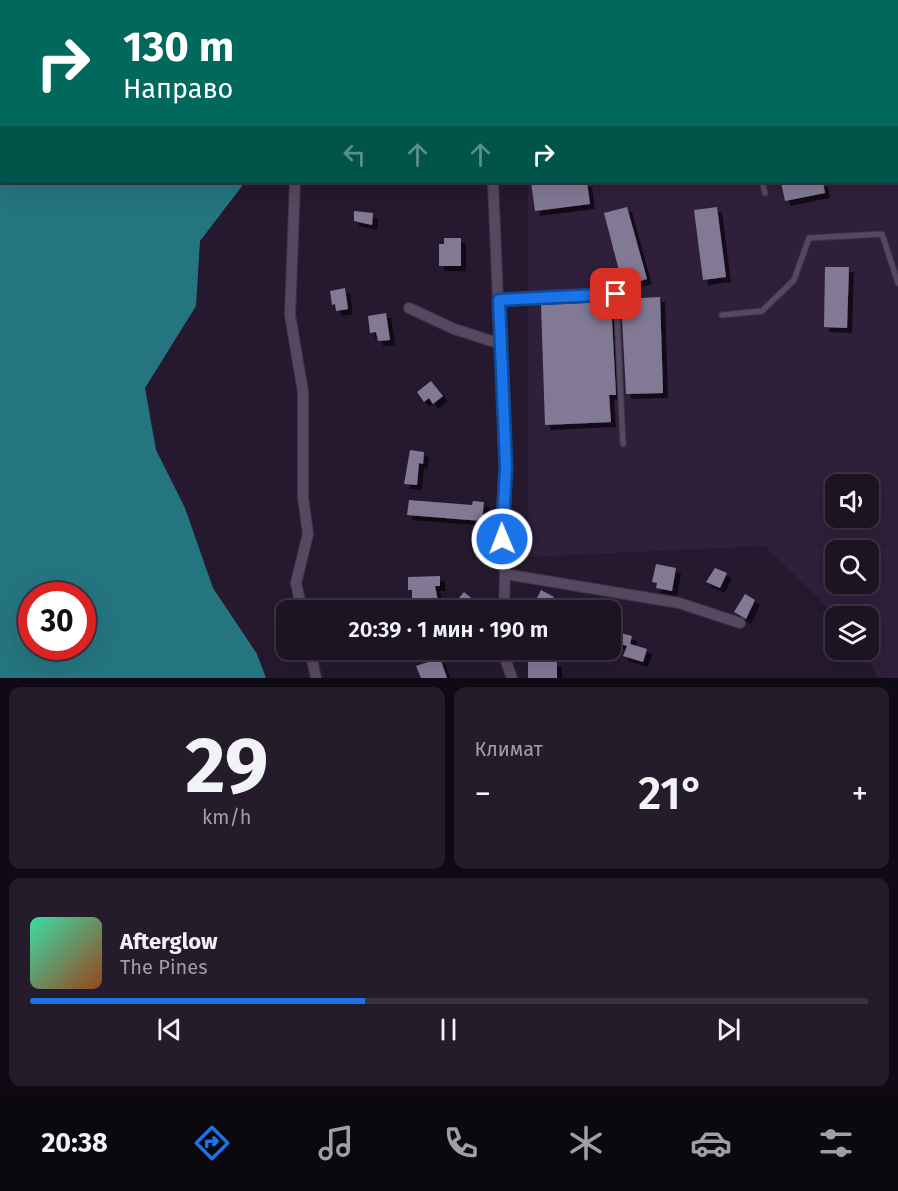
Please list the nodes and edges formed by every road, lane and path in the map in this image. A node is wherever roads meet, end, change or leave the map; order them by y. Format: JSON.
{"nodes":[{"id":1,"x":295,"y":183,"type":"edge"},
{"id":2,"x":493,"y":183,"type":"edge"},
{"id":3,"x":762,"y":183,"type":"edge"},
{"id":4,"x":765,"y":193,"type":"dead end"},
{"id":5,"x":898,"y":283,"type":"edge"},
{"id":6,"x":499,"y":300,"type":"junction"},
{"id":7,"x":409,"y":308,"type":"dead end"},
{"id":8,"x":722,"y":315,"type":"dead end"},
{"id":9,"x":498,"y":343,"type":"junction"},
{"id":10,"x":624,"y":444,"type":"dead end"},
{"id":11,"x":505,"y":574,"type":"junction"},
{"id":12,"x":300,"y":600,"type":"edge"},
{"id":13,"x":504,"y":600,"type":"edge"},
{"id":14,"x":740,"y":623,"type":"dead end"},
{"id":15,"x":312,"y":660,"type":"edge"},
{"id":16,"x":506,"y":660,"type":"edge"},
{"id":17,"x":316,"y":678,"type":"edge"},
{"id":18,"x":512,"y":678,"type":"edge"}],
"edges":[{"from":1,"to":12,"type":"street"},
{"from":2,"to":6,"type":"street"},
{"from":3,"to":4,"type":"lane"},
{"from":5,"to":8,"type":"lane"},
{"from":6,"to":9,"type":"street"},
{"from":6,"to":10,"type":"lane"},
{"from":7,"to":9,"type":"street"},
{"from":9,"to":11,"type":"street"},
{"from":11,"to":13,"type":"street"},
{"from":11,"to":14,"type":"street"},
{"from":15,"to":17,"type":"street"},
{"from":16,"to":18,"type":"street"}]}
